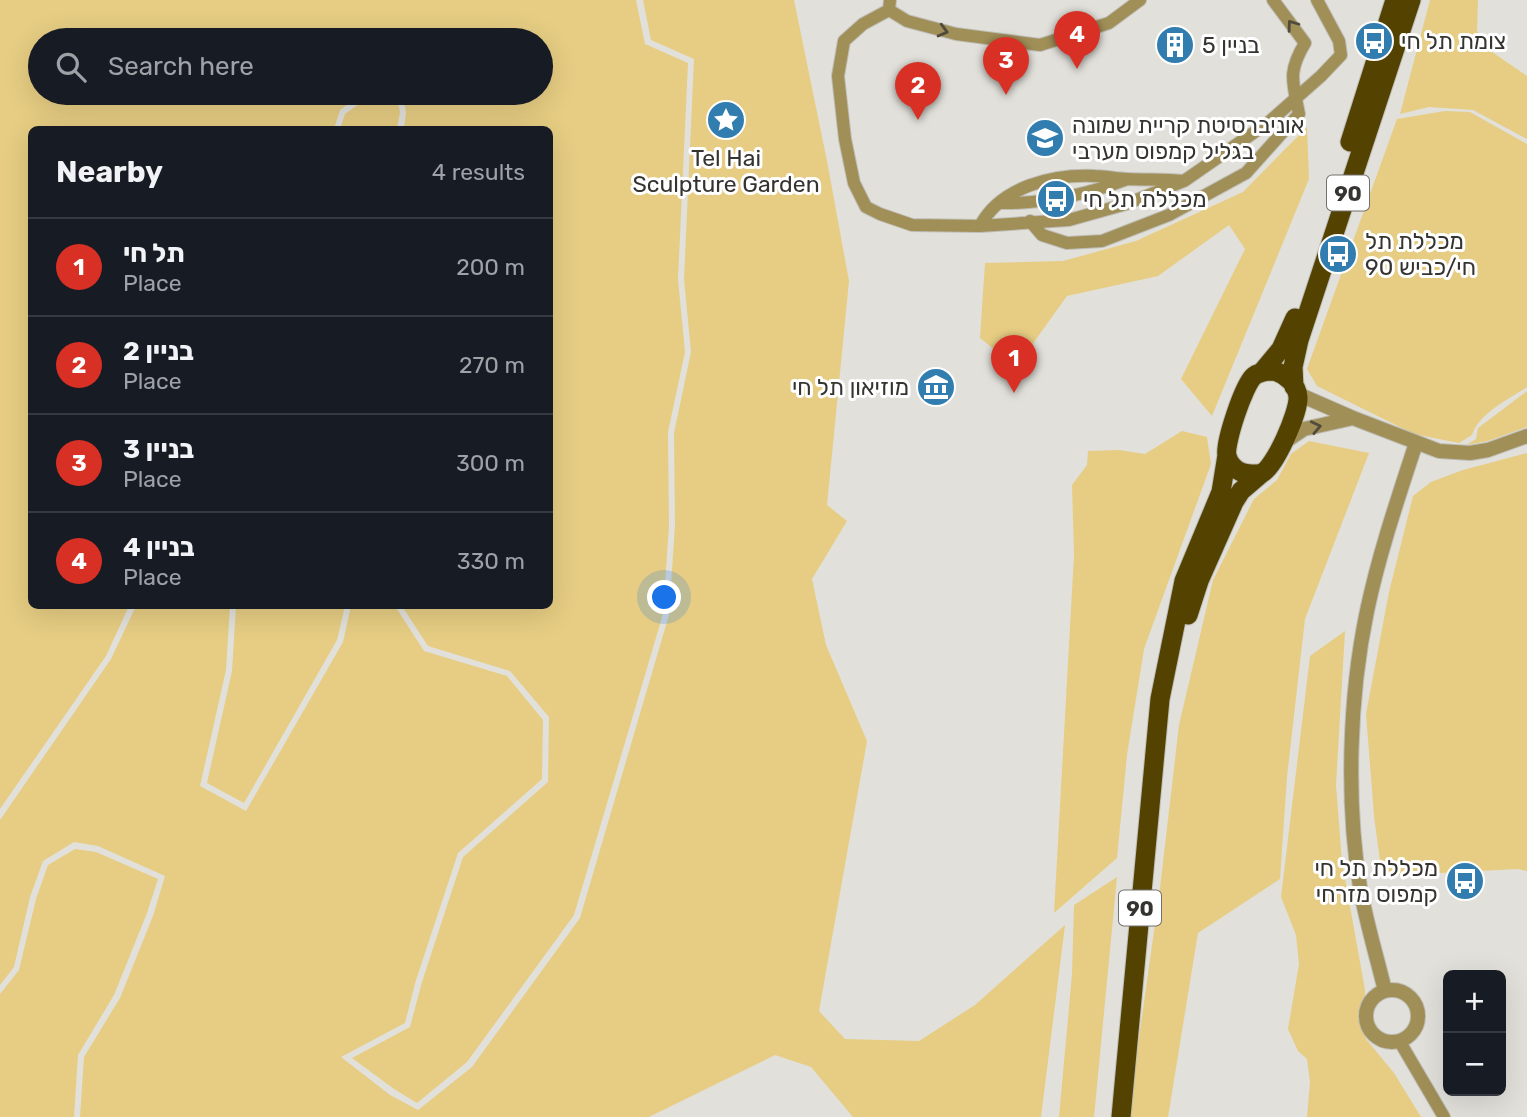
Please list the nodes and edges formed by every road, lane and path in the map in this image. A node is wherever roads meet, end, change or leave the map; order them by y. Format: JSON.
{"nodes":[{"id":1,"x":1140,"y":0,"type":"edge"},
{"id":2,"x":1273,"y":0,"type":"edge"},
{"id":3,"x":1317,"y":0,"type":"edge"},
{"id":4,"x":1395,"y":0,"type":"edge"},
{"id":5,"x":1411,"y":0,"type":"edge"},
{"id":6,"x":889,"y":5,"type":"edge"},
{"id":7,"x":1296,"y":97,"type":"junction"},
{"id":8,"x":1126,"y":179,"type":"junction"},
{"id":9,"x":1184,"y":181,"type":"junction"},
{"id":10,"x":999,"y":203,"type":"junction"},
{"id":11,"x":1030,"y":221,"type":"junction"},
{"id":12,"x":981,"y":226,"type":"junction"},
{"id":13,"x":1261,"y":373,"type":"junction"},
{"id":14,"x":1296,"y":390,"type":"junction"},
{"id":15,"x":1353,"y":418,"type":"junction"},
{"id":16,"x":1527,"y":436,"type":"edge"},
{"id":17,"x":1416,"y":443,"type":"junction"},
{"id":18,"x":1282,"y":444,"type":"junction"},
{"id":19,"x":1227,"y":455,"type":"junction"},
{"id":20,"x":1262,"y":473,"type":"junction"},
{"id":21,"x":1160,"y":699,"type":"junction"},
{"id":22,"x":1385,"y":991,"type":"junction"},
{"id":23,"x":1399,"y":1042,"type":"junction"},
{"id":24,"x":1121,"y":1117,"type":"edge"},
{"id":25,"x":1444,"y":1117,"type":"edge"}],
"edges":[{"from":6,"to":1,"type":"street","one_way":true},
{"from":7,"to":2,"type":"street","one_way":true},
{"from":3,"to":7,"type":"street"},
{"from":4,"to":13,"type":"highway","number":"90"},
{"from":5,"to":14,"type":"highway","number":"90"},
{"from":6,"to":12,"type":"street"},
{"from":7,"to":9,"type":"street"},
{"from":7,"to":11,"type":"street"},
{"from":8,"to":9,"type":"street"},
{"from":8,"to":10,"type":"street"},
{"from":8,"to":10,"type":"street"},
{"from":9,"to":11,"type":"street"},
{"from":10,"to":12,"type":"street"},
{"from":11,"to":12,"type":"street"},
{"from":13,"to":14,"type":"highway"},
{"from":13,"to":19,"type":"highway","number":"90"},
{"from":14,"to":15,"type":"street"},
{"from":14,"to":18,"type":"highway","number":"90"},
{"from":15,"to":17,"type":"street"},
{"from":18,"to":15,"type":"street","one_way":true},
{"from":16,"to":17,"type":"street"},
{"from":17,"to":22,"type":"street"},
{"from":18,"to":20,"type":"highway","number":"90"},
{"from":19,"to":20,"type":"highway"},
{"from":19,"to":21,"type":"highway","number":"90"},
{"from":20,"to":21,"type":"highway","number":"90"},
{"from":21,"to":24,"type":"highway","number":"90"},
{"from":22,"to":23,"type":"street"},
{"from":22,"to":23,"type":"street"},
{"from":23,"to":25,"type":"street"}]}
